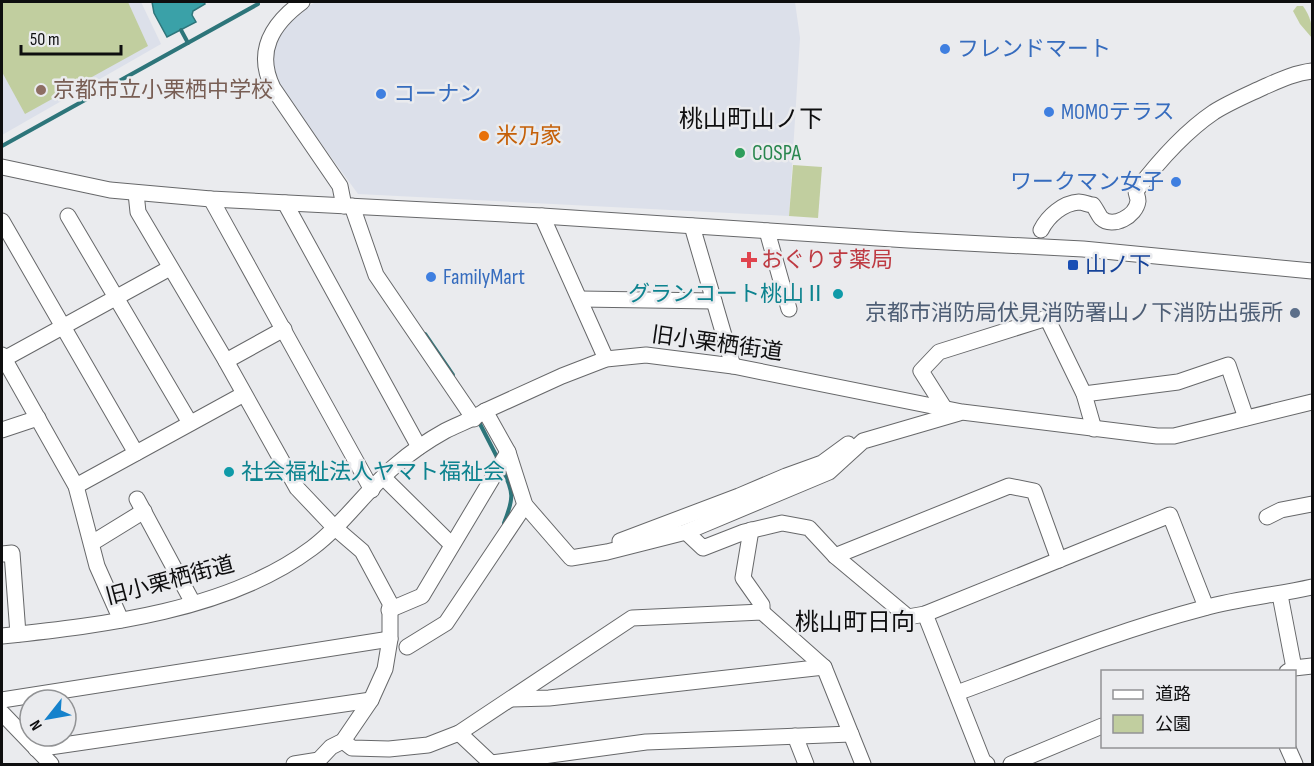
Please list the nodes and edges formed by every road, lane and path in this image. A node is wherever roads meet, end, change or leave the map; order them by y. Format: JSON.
{"nodes":[{"id":1,"x":302,"y":2,"type":"edge"},
{"id":2,"x":1312,"y":71,"type":"edge"},
{"id":3,"x":2,"y":168,"type":"edge"},
{"id":4,"x":136,"y":193,"type":"junction"},
{"id":5,"x":211,"y":199,"type":"junction"},
{"id":6,"x":285,"y":203,"type":"junction"},
{"id":7,"x":348,"y":206,"type":"junction"},
{"id":8,"x":68,"y":216,"type":"dead end"},
{"id":9,"x":542,"y":216,"type":"junction"},
{"id":10,"x":2,"y":221,"type":"edge"},
{"id":11,"x":692,"y":226,"type":"junction"},
{"id":12,"x":1041,"y":230,"type":"dead end"},
{"id":13,"x":767,"y":231,"type":"junction"},
{"id":14,"x":170,"y":267,"type":"junction"},
{"id":15,"x":1312,"y":271,"type":"edge"},
{"id":16,"x":116,"y":298,"type":"junction"},
{"id":17,"x":580,"y":298,"type":"junction"},
{"id":18,"x":714,"y":301,"type":"junction"},
{"id":19,"x":789,"y":309,"type":"dead end"},
{"id":20,"x":63,"y":327,"type":"junction"},
{"id":21,"x":284,"y":329,"type":"junction"},
{"id":22,"x":3,"y":357,"type":"edge"},
{"id":23,"x":606,"y":359,"type":"junction"},
{"id":24,"x":226,"y":361,"type":"junction"},
{"id":25,"x":733,"y":366,"type":"junction"},
{"id":26,"x":244,"y":394,"type":"junction"},
{"id":27,"x":1084,"y":394,"type":"junction"},
{"id":28,"x":1312,"y":402,"type":"edge"},
{"id":29,"x":945,"y":409,"type":"junction"},
{"id":30,"x":962,"y":412,"type":"junction"},
{"id":31,"x":479,"y":415,"type":"junction"},
{"id":32,"x":38,"y":418,"type":"junction"},
{"id":33,"x":1246,"y":418,"type":"junction"},
{"id":34,"x":190,"y":423,"type":"junction"},
{"id":35,"x":1094,"y":429,"type":"junction"},
{"id":36,"x":2,"y":430,"type":"edge"},
{"id":37,"x":863,"y":441,"type":"junction"},
{"id":38,"x":419,"y":447,"type":"junction"},
{"id":39,"x":136,"y":453,"type":"junction"},
{"id":40,"x":507,"y":454,"type":"junction"},
{"id":41,"x":384,"y":478,"type":"junction"},
{"id":42,"x":76,"y":486,"type":"junction"},
{"id":43,"x":372,"y":490,"type":"junction"},
{"id":44,"x":1312,"y":504,"type":"edge"},
{"id":45,"x":525,"y":505,"type":"junction"},
{"id":46,"x":1267,"y":517,"type":"dead end"},
{"id":47,"x":334,"y":527,"type":"junction"},
{"id":48,"x":751,"y":530,"type":"junction"},
{"id":49,"x":686,"y":532,"type":"junction"},
{"id":50,"x":92,"y":543,"type":"junction"},
{"id":51,"x":452,"y":545,"type":"junction"},
{"id":52,"x":607,"y":552,"type":"junction"},
{"id":53,"x":2,"y":554,"type":"edge"},
{"id":54,"x":835,"y":556,"type":"junction"},
{"id":55,"x":1059,"y":560,"type":"junction"},
{"id":56,"x":1312,"y":586,"type":"edge"},
{"id":57,"x":1280,"y":595,"type":"junction"},
{"id":58,"x":193,"y":603,"type":"junction"},
{"id":59,"x":1206,"y":607,"type":"junction"},
{"id":60,"x":389,"y":610,"type":"junction"},
{"id":61,"x":762,"y":612,"type":"junction"},
{"id":62,"x":926,"y":614,"type":"junction"},
{"id":63,"x":121,"y":620,"type":"junction"},
{"id":64,"x":18,"y":634,"type":"junction"},
{"id":65,"x":2,"y":636,"type":"edge"},
{"id":66,"x":390,"y":639,"type":"junction"},
{"id":67,"x":407,"y":647,"type":"dead end"},
{"id":68,"x":1312,"y":666,"type":"edge"},
{"id":69,"x":824,"y":667,"type":"junction"},
{"id":70,"x":1290,"y":670,"type":"edge"},
{"id":71,"x":957,"y":693,"type":"junction"},
{"id":72,"x":511,"y":699,"type":"junction"},
{"id":73,"x":2,"y":700,"type":"edge"},
{"id":74,"x":372,"y":700,"type":"junction"},
{"id":75,"x":2,"y":713,"type":"edge"},
{"id":76,"x":1101,"y":726,"type":"edge"},
{"id":77,"x":459,"y":733,"type":"junction"},
{"id":78,"x":851,"y":734,"type":"junction"},
{"id":79,"x":795,"y":736,"type":"junction"},
{"id":80,"x":343,"y":741,"type":"junction"},
{"id":81,"x":1287,"y":748,"type":"edge"},
{"id":82,"x":36,"y":749,"type":"junction"},
{"id":83,"x":317,"y":762,"type":"edge"},
{"id":84,"x":982,"y":763,"type":"edge"},
{"id":85,"x":492,"y":764,"type":"edge"},
{"id":86,"x":51,"y":765,"type":"edge"},
{"id":87,"x":294,"y":765,"type":"edge"},
{"id":88,"x":806,"y":765,"type":"edge"},
{"id":89,"x":863,"y":765,"type":"edge"},
{"id":90,"x":1011,"y":765,"type":"edge"},
{"id":91,"x":1295,"y":765,"type":"edge"}],
"edges":[{"from":1,"to":7,"type":"street"},
{"from":2,"to":12,"type":"street"},
{"from":3,"to":4,"type":"street"},
{"from":4,"to":5,"type":"street"},
{"from":4,"to":14,"type":"street"},
{"from":5,"to":6,"type":"street"},
{"from":5,"to":21,"type":"street"},
{"from":6,"to":7,"type":"street"},
{"from":6,"to":38,"type":"street"},
{"from":7,"to":9,"type":"street"},
{"from":7,"to":31,"type":"street"},
{"from":8,"to":16,"type":"street"},
{"from":9,"to":11,"type":"street"},
{"from":9,"to":17,"type":"street"},
{"from":10,"to":20,"type":"street"},
{"from":11,"to":13,"type":"street"},
{"from":11,"to":18,"type":"street"},
{"from":13,"to":15,"type":"street"},
{"from":13,"to":19,"type":"street"},
{"from":14,"to":16,"type":"street"},
{"from":14,"to":24,"type":"street"},
{"from":16,"to":20,"type":"street"},
{"from":16,"to":34,"type":"street"},
{"from":17,"to":18,"type":"street"},
{"from":17,"to":23,"type":"street"},
{"from":18,"to":25,"type":"street"},
{"from":20,"to":22,"type":"street"},
{"from":20,"to":39,"type":"street"},
{"from":21,"to":24,"type":"street"},
{"from":21,"to":43,"type":"street"},
{"from":22,"to":32,"type":"street"},
{"from":23,"to":25,"type":"street","name":"旧小栗栖街道"},
{"from":23,"to":31,"type":"street","name":"旧小栗栖街道"},
{"from":24,"to":26,"type":"street"},
{"from":25,"to":29,"type":"street","name":"旧小栗栖街道"},
{"from":26,"to":34,"type":"street"},
{"from":26,"to":47,"type":"street"},
{"from":27,"to":29,"type":"street"},
{"from":27,"to":33,"type":"street"},
{"from":27,"to":35,"type":"street"},
{"from":28,"to":33,"type":"street","name":"旧小栗栖街道"},
{"from":29,"to":30,"type":"street","name":"旧小栗栖街道"},
{"from":30,"to":35,"type":"street","name":"旧小栗栖街道"},
{"from":30,"to":37,"type":"street"},
{"from":31,"to":38,"type":"street","name":"旧小栗栖街道"},
{"from":31,"to":40,"type":"street"},
{"from":32,"to":36,"type":"street"},
{"from":32,"to":42,"type":"street"},
{"from":33,"to":35,"type":"street","name":"旧小栗栖街道"},
{"from":34,"to":39,"type":"street"},
{"from":37,"to":49,"type":"street"},
{"from":37,"to":52,"type":"street"},
{"from":38,"to":41,"type":"street","name":"旧小栗栖街道"},
{"from":39,"to":42,"type":"street"},
{"from":40,"to":45,"type":"street"},
{"from":40,"to":51,"type":"street"},
{"from":41,"to":43,"type":"street","name":"旧小栗栖街道"},
{"from":41,"to":51,"type":"street"},
{"from":42,"to":50,"type":"street"},
{"from":43,"to":47,"type":"street","name":"旧小栗栖街道"},
{"from":44,"to":46,"type":"street"},
{"from":45,"to":52,"type":"street"},
{"from":45,"to":67,"type":"street"},
{"from":47,"to":58,"type":"street","name":"旧小栗栖街道"},
{"from":47,"to":60,"type":"street"},
{"from":48,"to":49,"type":"street"},
{"from":48,"to":54,"type":"street"},
{"from":48,"to":61,"type":"street"},
{"from":49,"to":52,"type":"street"},
{"from":50,"to":58,"type":"street"},
{"from":50,"to":63,"type":"street"},
{"from":51,"to":60,"type":"street"},
{"from":53,"to":64,"type":"street"},
{"from":54,"to":55,"type":"street"},
{"from":54,"to":62,"type":"street"},
{"from":55,"to":59,"type":"street"},
{"from":55,"to":62,"type":"street"},
{"from":56,"to":57,"type":"street"},
{"from":57,"to":59,"type":"street"},
{"from":57,"to":70,"type":"street"},
{"from":58,"to":63,"type":"street","name":"旧小栗栖街道"},
{"from":59,"to":71,"type":"street"},
{"from":60,"to":66,"type":"street"},
{"from":61,"to":69,"type":"street"},
{"from":61,"to":72,"type":"street"},
{"from":62,"to":71,"type":"street"},
{"from":63,"to":64,"type":"street","name":"旧小栗栖街道"},
{"from":64,"to":65,"type":"street","name":"旧小栗栖街道"},
{"from":66,"to":73,"type":"street"},
{"from":66,"to":74,"type":"street"},
{"from":68,"to":70,"type":"street"},
{"from":69,"to":72,"type":"street"},
{"from":69,"to":78,"type":"street"},
{"from":71,"to":84,"type":"street"},
{"from":72,"to":77,"type":"street"},
{"from":74,"to":80,"type":"street"},
{"from":74,"to":82,"type":"street"},
{"from":75,"to":82,"type":"street"},
{"from":76,"to":90,"type":"street"},
{"from":77,"to":80,"type":"street"},
{"from":77,"to":85,"type":"street"},
{"from":78,"to":79,"type":"street"},
{"from":78,"to":89,"type":"street"},
{"from":79,"to":85,"type":"street"},
{"from":79,"to":88,"type":"street"},
{"from":80,"to":83,"type":"street"},
{"from":81,"to":91,"type":"street"},
{"from":82,"to":86,"type":"street"},
{"from":83,"to":87,"type":"street"}]}
